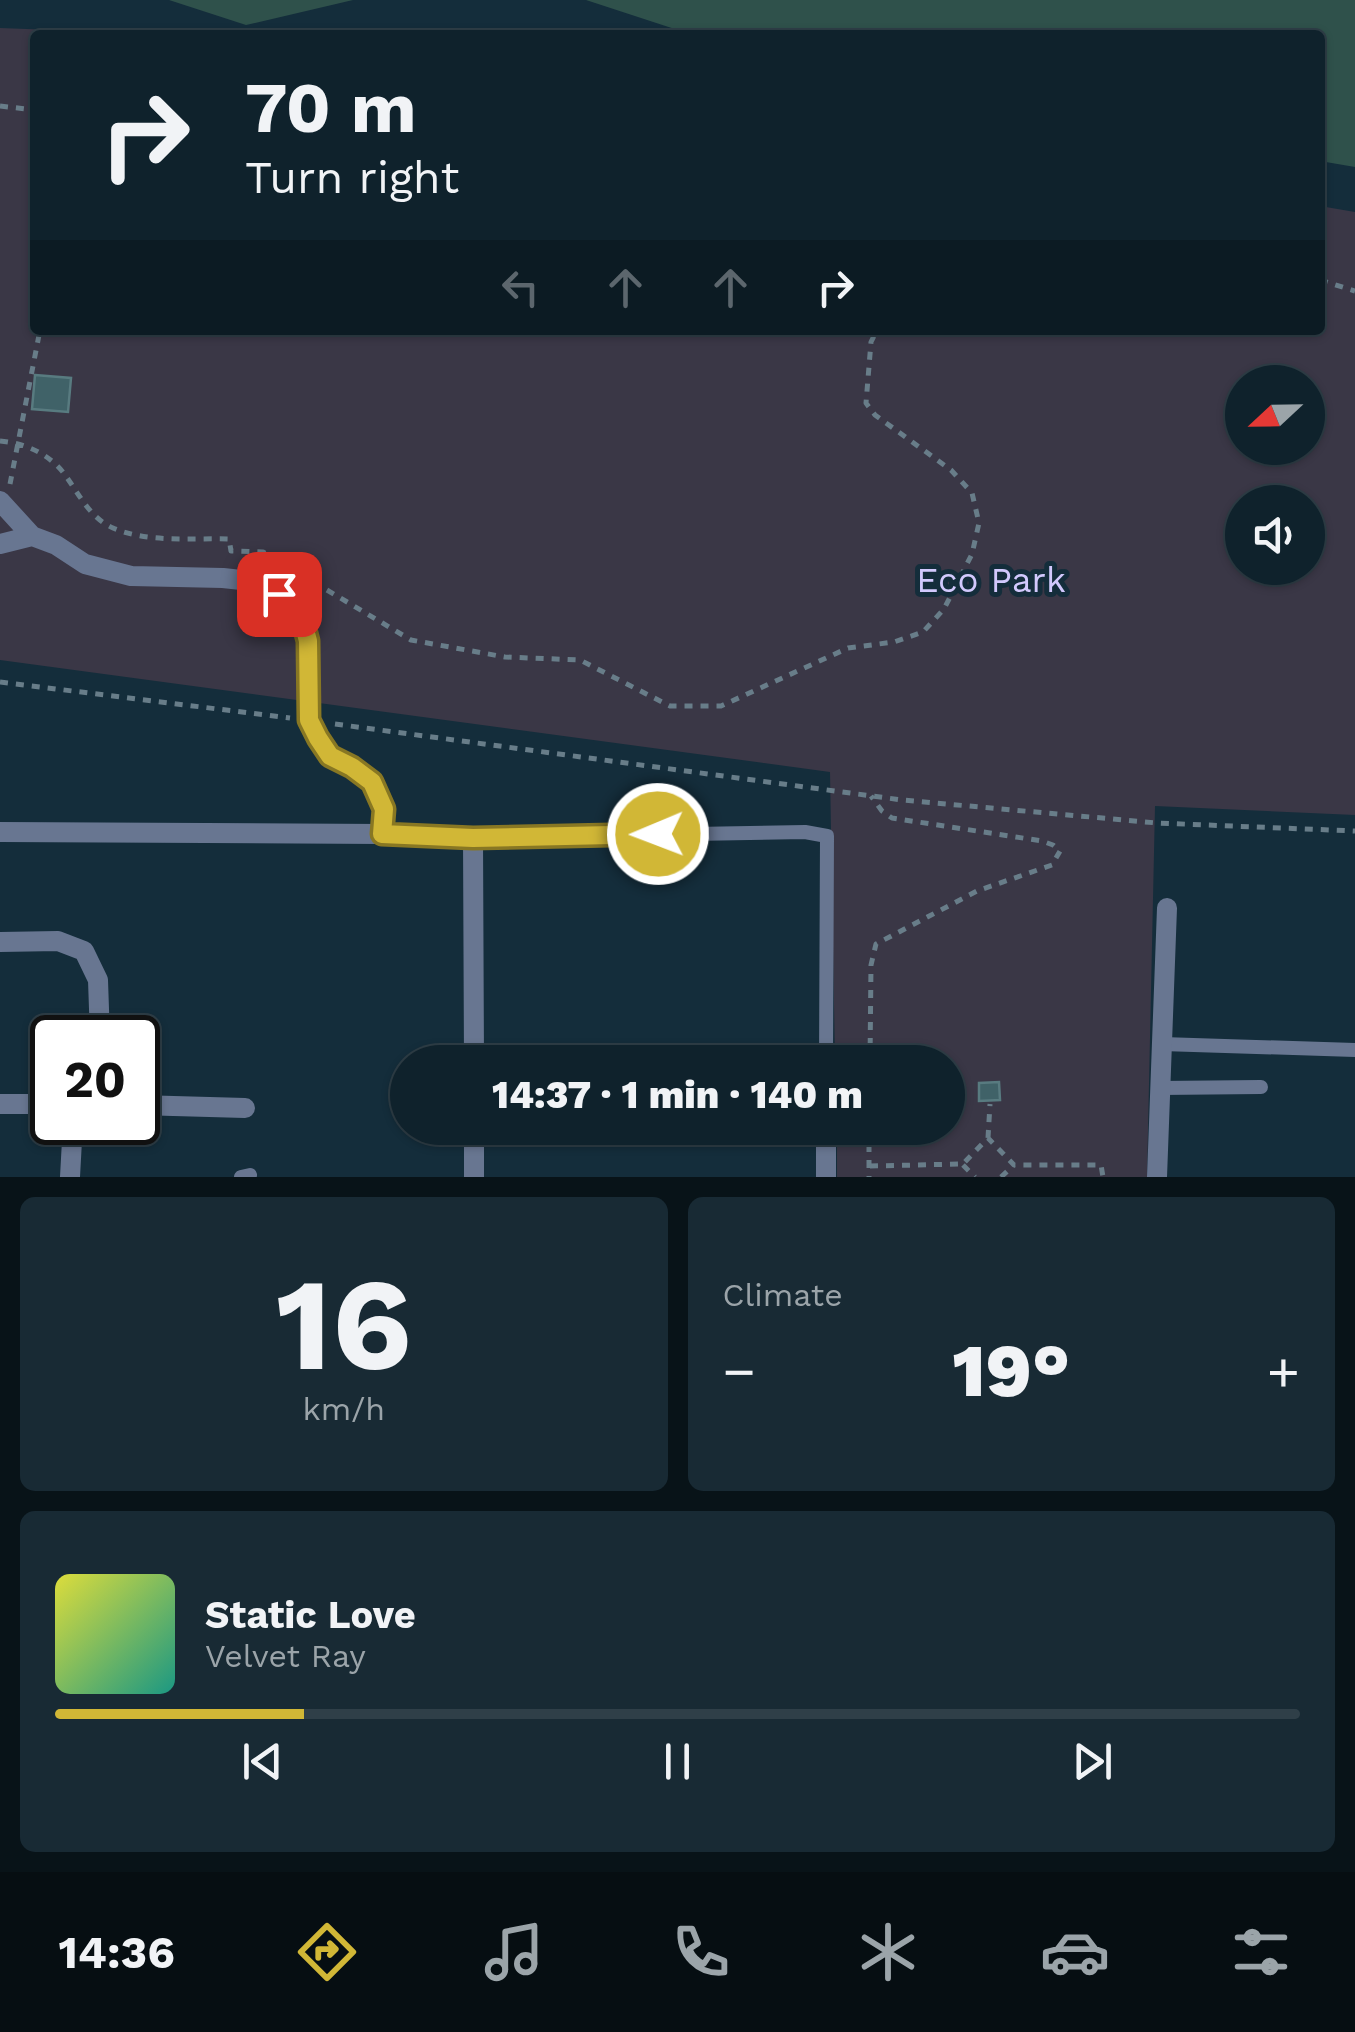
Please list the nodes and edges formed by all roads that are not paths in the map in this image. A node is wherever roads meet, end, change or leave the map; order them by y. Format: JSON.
{"nodes":[{"id":1,"x":3,"y":504,"type":"edge"},
{"id":2,"x":32,"y":536,"type":"junction"},
{"id":3,"x":0,"y":544,"type":"edge"},
{"id":4,"x":0,"y":832,"type":"edge"},
{"id":5,"x":382,"y":834,"type":"junction"},
{"id":6,"x":473,"y":838,"type":"junction"},
{"id":7,"x":1167,"y":908,"type":"dead end"},
{"id":8,"x":0,"y":942,"type":"edge"},
{"id":9,"x":99,"y":1015,"type":"edge"},
{"id":10,"x":1162,"y":1044,"type":"junction"},
{"id":11,"x":474,"y":1045,"type":"edge"},
{"id":12,"x":826,"y":1045,"type":"edge"},
{"id":13,"x":1355,"y":1050,"type":"edge"},
{"id":14,"x":1261,"y":1087,"type":"dead end"},
{"id":15,"x":1160,"y":1088,"type":"junction"},
{"id":16,"x":0,"y":1104,"type":"edge"},
{"id":17,"x":30,"y":1104,"type":"edge"},
{"id":18,"x":160,"y":1106,"type":"edge"},
{"id":19,"x":246,"y":1108,"type":"dead end"},
{"id":20,"x":72,"y":1145,"type":"edge"},
{"id":21,"x":474,"y":1145,"type":"edge"},
{"id":22,"x":826,"y":1145,"type":"edge"},
{"id":23,"x":70,"y":1177,"type":"edge"},
{"id":24,"x":474,"y":1177,"type":"edge"},
{"id":25,"x":826,"y":1177,"type":"edge"},
{"id":26,"x":1157,"y":1177,"type":"edge"}],
"edges":[{"from":1,"to":2,"type":"street"},
{"from":2,"to":3,"type":"street"},
{"from":2,"to":5,"type":"street"},
{"from":4,"to":5,"type":"street"},
{"from":5,"to":6,"type":"street"},
{"from":6,"to":11,"type":"street"},
{"from":6,"to":12,"type":"lane"},
{"from":7,"to":10,"type":"street"},
{"from":8,"to":9,"type":"street"},
{"from":10,"to":13,"type":"lane"},
{"from":10,"to":15,"type":"street"},
{"from":14,"to":15,"type":"lane"},
{"from":15,"to":26,"type":"street"},
{"from":16,"to":17,"type":"street"},
{"from":18,"to":19,"type":"street"},
{"from":20,"to":23,"type":"street"},
{"from":21,"to":24,"type":"street"},
{"from":22,"to":25,"type":"street"}]}
